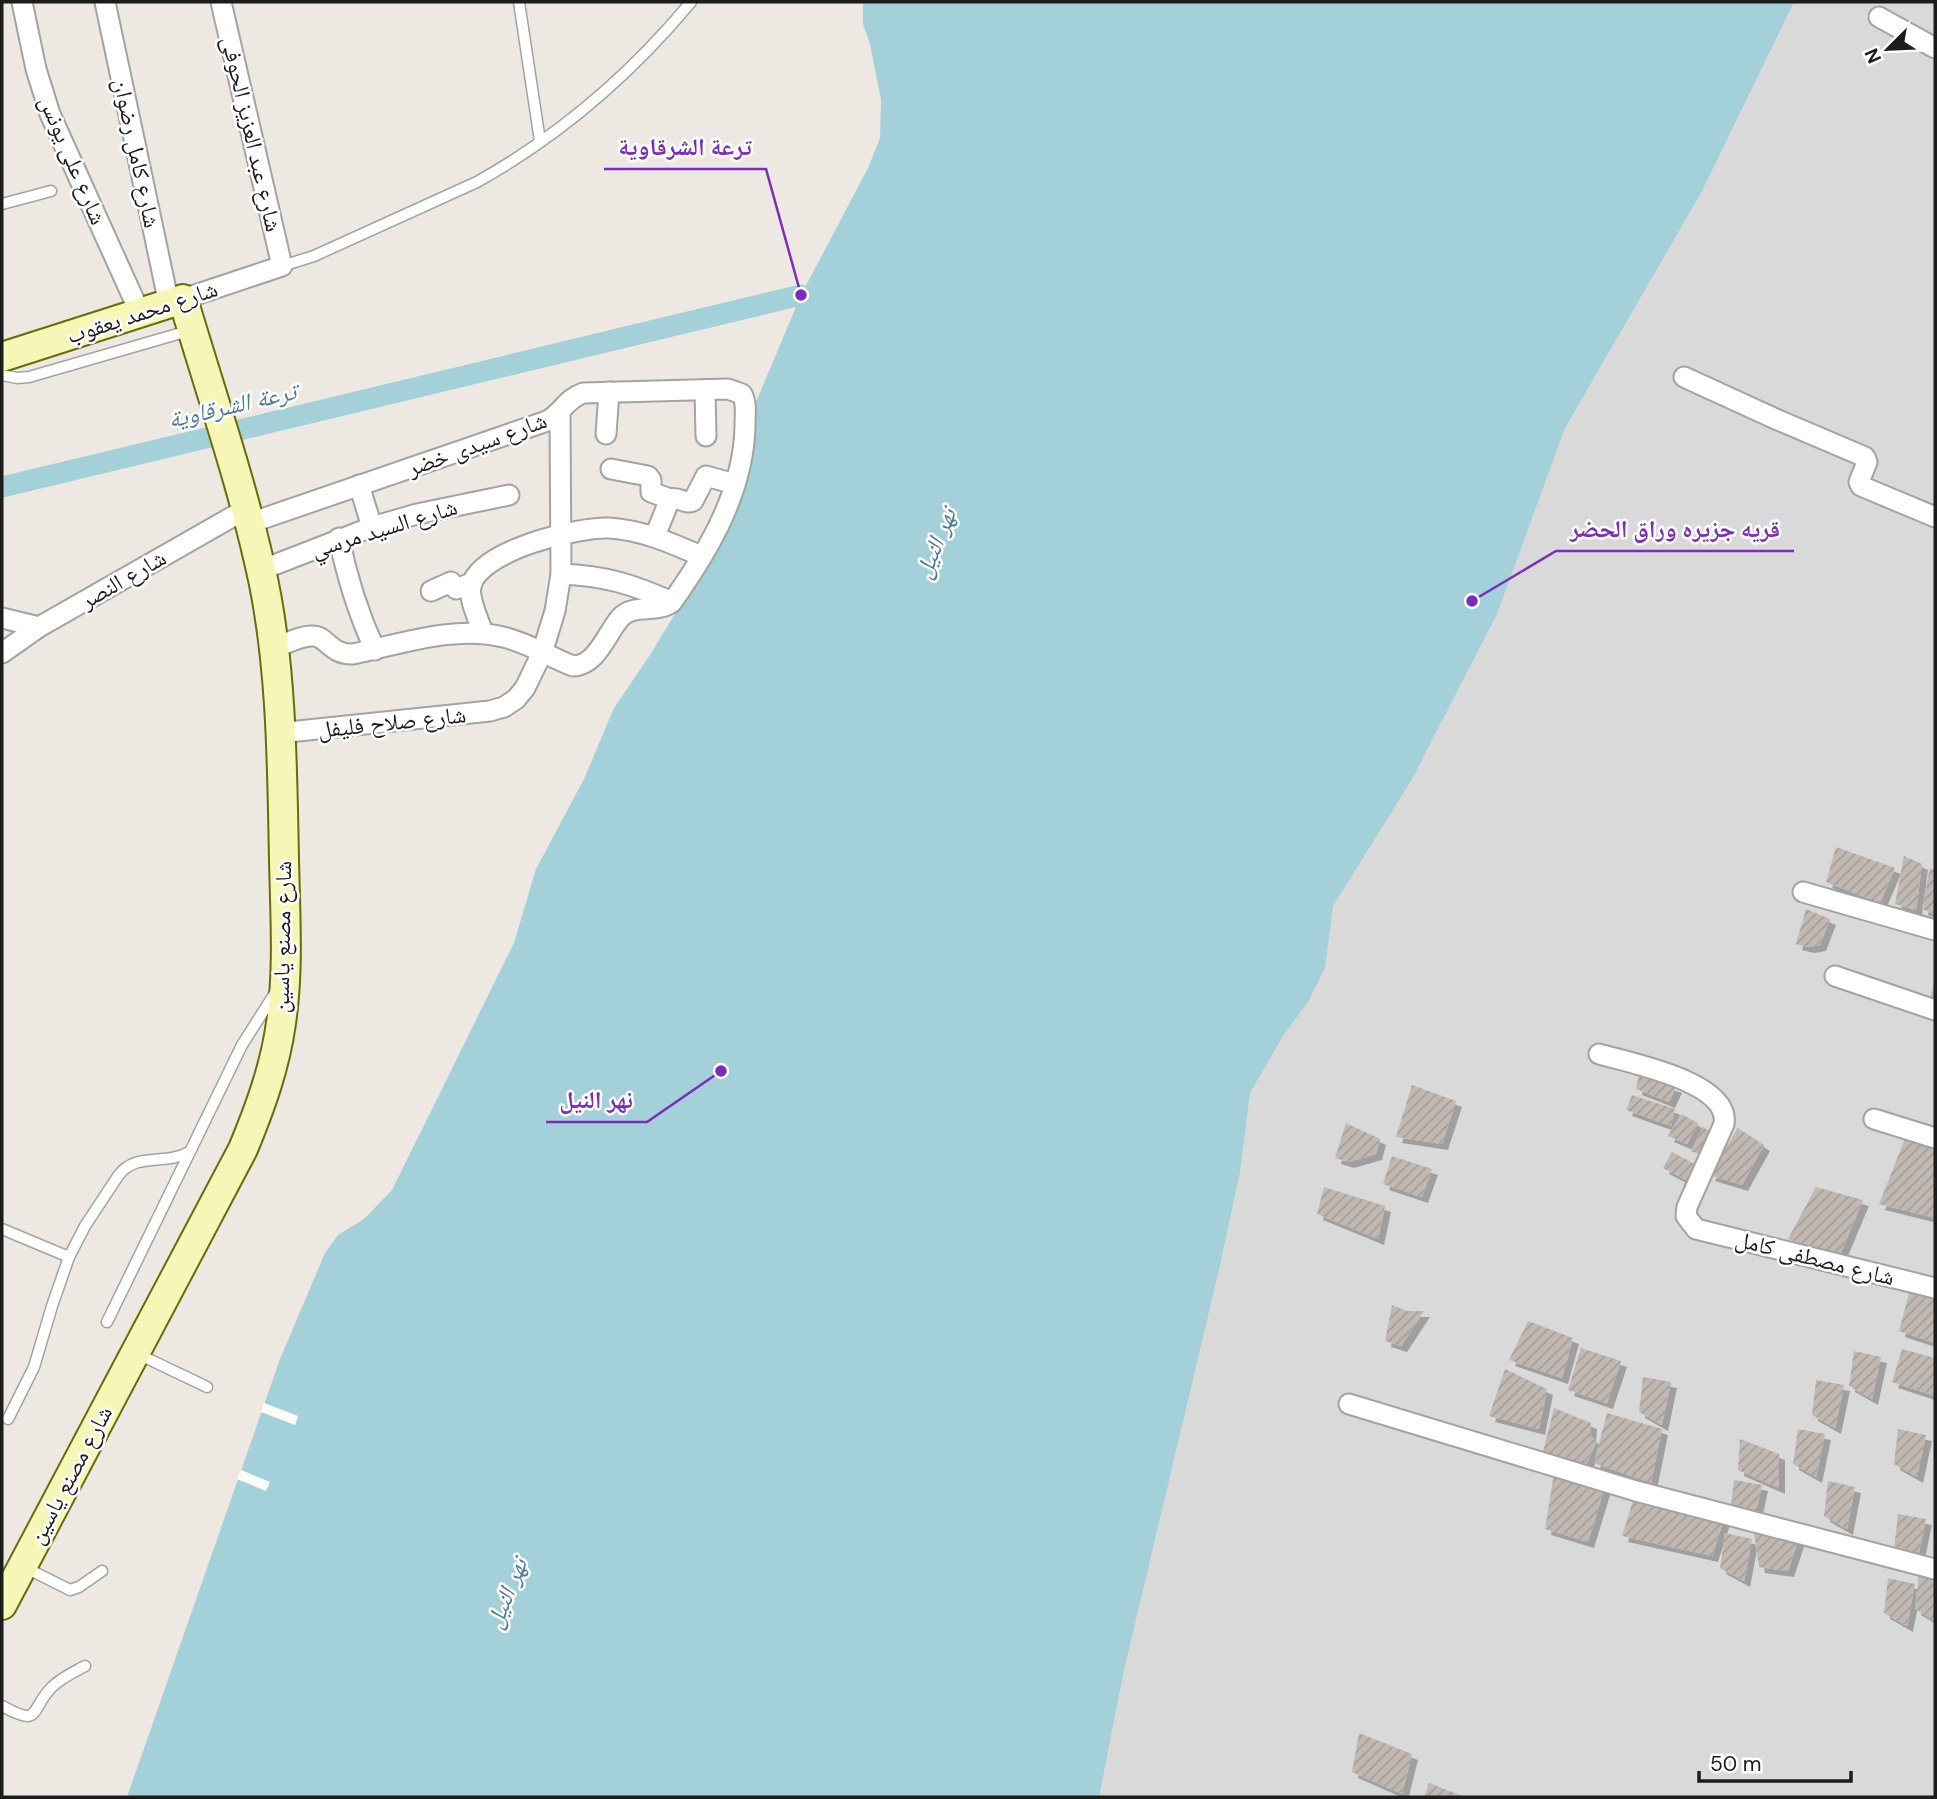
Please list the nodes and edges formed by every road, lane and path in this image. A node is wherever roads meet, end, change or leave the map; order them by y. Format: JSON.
{"nodes":[{"id":1,"x":22,"y":2,"type":"edge"},
{"id":2,"x":105,"y":2,"type":"edge"},
{"id":3,"x":221,"y":2,"type":"edge"},
{"id":4,"x":519,"y":2,"type":"edge"},
{"id":5,"x":691,"y":2,"type":"edge"},
{"id":6,"x":1879,"y":17,"type":"dead end"},
{"id":7,"x":1935,"y":48,"type":"edge"},
{"id":8,"x":540,"y":141,"type":"junction"},
{"id":9,"x":51,"y":191,"type":"dead end"},
{"id":10,"x":2,"y":204,"type":"edge"},
{"id":11,"x":282,"y":266,"type":"junction"},
{"id":12,"x":176,"y":301,"type":"junction"},
{"id":13,"x":140,"y":313,"type":"junction"},
{"id":14,"x":192,"y":330,"type":"junction"},
{"id":15,"x":2,"y":357,"type":"edge"},
{"id":16,"x":2,"y":375,"type":"edge"},
{"id":17,"x":1684,"y":377,"type":"dead end"},
{"id":18,"x":705,"y":390,"type":"junction"},
{"id":19,"x":609,"y":392,"type":"junction"},
{"id":20,"x":560,"y":413,"type":"junction"},
{"id":21,"x":606,"y":434,"type":"dead end"},
{"id":22,"x":706,"y":436,"type":"dead end"},
{"id":23,"x":611,"y":469,"type":"dead end"},
{"id":24,"x":735,"y":484,"type":"junction"},
{"id":25,"x":359,"y":485,"type":"junction"},
{"id":26,"x":509,"y":495,"type":"dead end"},
{"id":27,"x":670,"y":499,"type":"junction"},
{"id":28,"x":248,"y":516,"type":"junction"},
{"id":29,"x":1935,"y":517,"type":"edge"},
{"id":30,"x":372,"y":527,"type":"junction"},
{"id":31,"x":561,"y":533,"type":"junction"},
{"id":32,"x":655,"y":536,"type":"junction"},
{"id":33,"x":339,"y":538,"type":"junction"},
{"id":34,"x":701,"y":556,"type":"junction"},
{"id":35,"x":261,"y":570,"type":"junction"},
{"id":36,"x":561,"y":574,"type":"junction"},
{"id":37,"x":472,"y":583,"type":"junction"},
{"id":38,"x":431,"y":590,"type":"dead end"},
{"id":39,"x":672,"y":602,"type":"junction"},
{"id":40,"x":2,"y":618,"type":"edge"},
{"id":41,"x":39,"y":627,"type":"junction"},
{"id":42,"x":483,"y":633,"type":"junction"},
{"id":43,"x":274,"y":648,"type":"junction"},
{"id":44,"x":375,"y":650,"type":"junction"},
{"id":45,"x":2,"y":653,"type":"edge"},
{"id":46,"x":542,"y":653,"type":"junction"},
{"id":47,"x":279,"y":733,"type":"junction"},
{"id":48,"x":1804,"y":892,"type":"dead end"},
{"id":49,"x":1935,"y":930,"type":"edge"},
{"id":50,"x":1835,"y":976,"type":"dead end"},
{"id":51,"x":285,"y":978,"type":"junction"},
{"id":52,"x":1935,"y":1010,"type":"edge"},
{"id":53,"x":1600,"y":1054,"type":"dead end"},
{"id":54,"x":1874,"y":1119,"type":"dead end"},
{"id":55,"x":1934,"y":1133,"type":"edge"},
{"id":56,"x":190,"y":1152,"type":"junction"},
{"id":57,"x":2,"y":1228,"type":"edge"},
{"id":58,"x":69,"y":1257,"type":"junction"},
{"id":59,"x":1935,"y":1288,"type":"edge"},
{"id":60,"x":107,"y":1322,"type":"dead end"},
{"id":61,"x":135,"y":1352,"type":"junction"},
{"id":62,"x":207,"y":1387,"type":"dead end"},
{"id":63,"x":1349,"y":1404,"type":"dead end"},
{"id":64,"x":8,"y":1419,"type":"dead end"},
{"id":65,"x":22,"y":1566,"type":"junction"},
{"id":66,"x":1935,"y":1569,"type":"edge"},
{"id":67,"x":102,"y":1572,"type":"dead end"},
{"id":68,"x":2,"y":1605,"type":"edge"},
{"id":69,"x":85,"y":1666,"type":"dead end"},
{"id":70,"x":2,"y":1706,"type":"edge"}],
"edges":[{"from":1,"to":13,"type":"street","name":"شارع على يونس"},
{"from":2,"to":12,"type":"street","name":"شارع كامل رضوان"},
{"from":3,"to":11,"type":"street","name":"شارع عبد العزيز الحوفى"},
{"from":4,"to":8,"type":"lane"},
{"from":5,"to":8,"type":"lane"},
{"from":6,"to":7,"type":"street"},
{"from":8,"to":11,"type":"lane"},
{"from":9,"to":10,"type":"lane"},
{"from":11,"to":12,"type":"street","name":"شارع محمد يعقوب"},
{"from":12,"to":13,"type":"main road","name":"شارع محمد يعقوب"},
{"from":12,"to":14,"type":"main road","name":"شارع مصنع ياسين"},
{"from":13,"to":15,"type":"main road","name":"شارع محمد يعقوب"},
{"from":14,"to":16,"type":"lane"},
{"from":14,"to":28,"type":"main road","name":"شارع مصنع ياسين"},
{"from":17,"to":29,"type":"street"},
{"from":18,"to":19,"type":"street","name":"شارع سيدى خضر"},
{"from":18,"to":22,"type":"street"},
{"from":18,"to":24,"type":"street","name":"شارع سيدى خضر"},
{"from":19,"to":20,"type":"street","name":"شارع سيدى خضر"},
{"from":19,"to":21,"type":"street"},
{"from":20,"to":25,"type":"street","name":"شارع سيدى خضر"},
{"from":20,"to":31,"type":"street"},
{"from":23,"to":27,"type":"street"},
{"from":24,"to":27,"type":"street"},
{"from":24,"to":34,"type":"street"},
{"from":25,"to":28,"type":"street","name":"شارع سيدى خضر"},
{"from":25,"to":30,"type":"street"},
{"from":26,"to":30,"type":"street","name":"شارع السيد مرسي"},
{"from":27,"to":32,"type":"street"},
{"from":28,"to":35,"type":"main road","name":"شارع مصنع ياسين"},
{"from":28,"to":41,"type":"street","name":"شارع النصر"},
{"from":30,"to":33,"type":"street","name":"شارع السيد مرسي"},
{"from":31,"to":32,"type":"street"},
{"from":31,"to":36,"type":"street"},
{"from":31,"to":37,"type":"street"},
{"from":32,"to":34,"type":"street"},
{"from":33,"to":35,"type":"street","name":"شارع السيد مرسي"},
{"from":33,"to":44,"type":"street"},
{"from":34,"to":39,"type":"street"},
{"from":35,"to":43,"type":"main road","name":"شارع مصنع ياسين"},
{"from":36,"to":39,"type":"street"},
{"from":36,"to":46,"type":"street"},
{"from":37,"to":38,"type":"street"},
{"from":37,"to":42,"type":"street"},
{"from":39,"to":46,"type":"street"},
{"from":40,"to":41,"type":"street"},
{"from":41,"to":45,"type":"street","name":"شارع النصر"},
{"from":42,"to":44,"type":"street"},
{"from":42,"to":46,"type":"street"},
{"from":43,"to":44,"type":"street"},
{"from":43,"to":47,"type":"main road","name":"شارع مصنع ياسين"},
{"from":46,"to":47,"type":"street","name":"شارع صلاح فليفل"},
{"from":47,"to":51,"type":"main road","name":"شارع مصنع ياسين"},
{"from":48,"to":49,"type":"street"},
{"from":50,"to":52,"type":"street"},
{"from":51,"to":56,"type":"lane"},
{"from":51,"to":61,"type":"main road","name":"شارع مصنع ياسين"},
{"from":53,"to":59,"type":"street","name":"شارع مصطفى كامل"},
{"from":54,"to":55,"type":"street"},
{"from":56,"to":58,"type":"lane"},
{"from":56,"to":60,"type":"lane"},
{"from":57,"to":58,"type":"lane"},
{"from":58,"to":64,"type":"lane"},
{"from":61,"to":62,"type":"lane"},
{"from":61,"to":65,"type":"main road","name":"شارع مصنع ياسين"},
{"from":63,"to":66,"type":"street"},
{"from":65,"to":67,"type":"lane"},
{"from":65,"to":68,"type":"main road","name":"شارع مصنع ياسين"},
{"from":69,"to":70,"type":"lane"}]}
